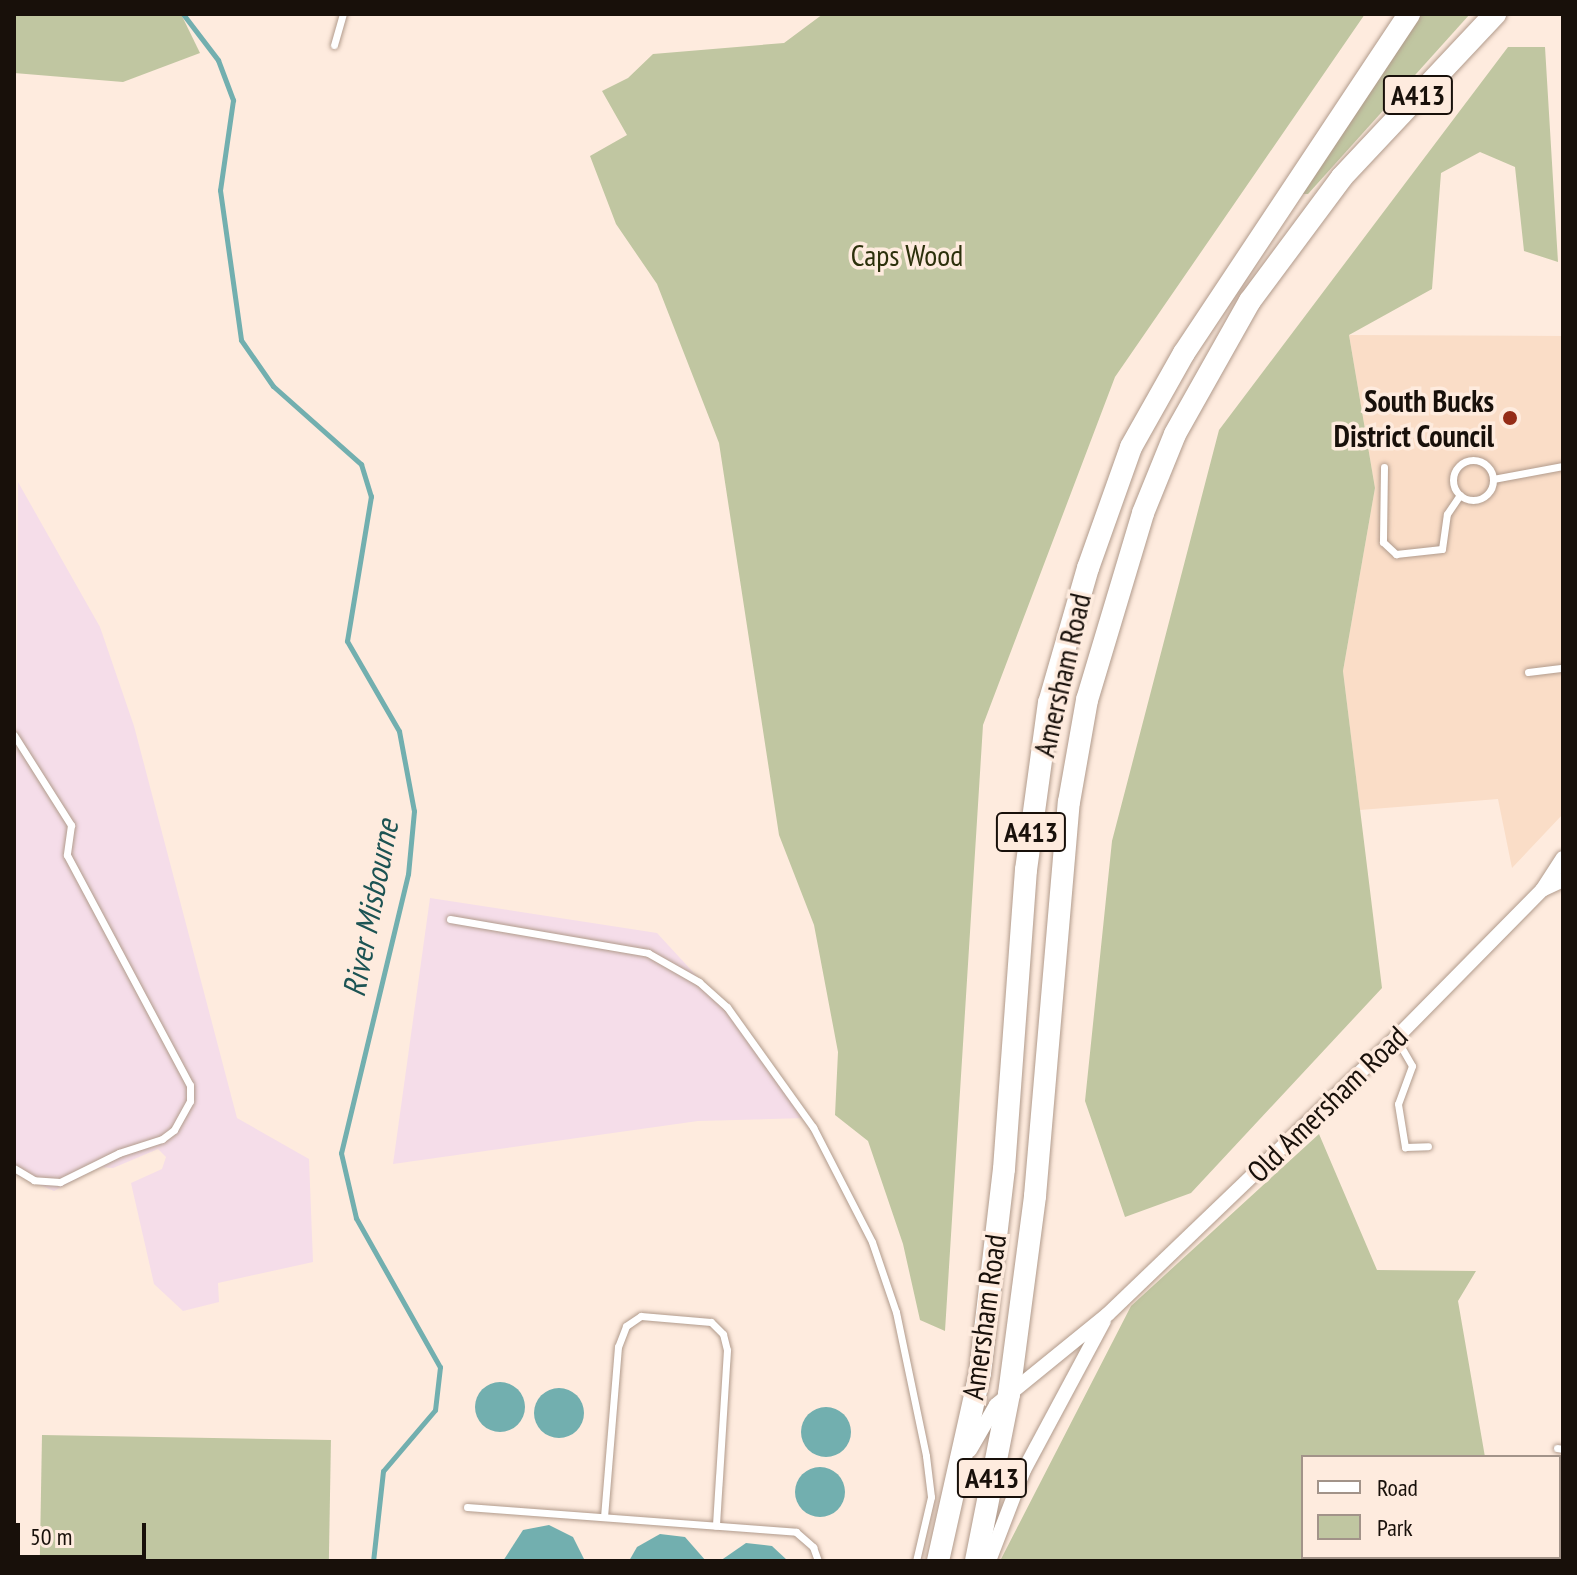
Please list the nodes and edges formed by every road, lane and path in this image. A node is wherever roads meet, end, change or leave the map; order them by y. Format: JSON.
{"nodes":[{"id":1,"x":343,"y":14,"type":"edge"},
{"id":2,"x":1409,"y":14,"type":"edge"},
{"id":3,"x":1495,"y":14,"type":"edge"},
{"id":4,"x":334,"y":45,"type":"dead end"},
{"id":5,"x":1563,"y":466,"type":"edge"},
{"id":6,"x":1384,"y":467,"type":"dead end"},
{"id":7,"x":1493,"y":479,"type":"junction"},
{"id":8,"x":1460,"y":495,"type":"junction"},
{"id":9,"x":1563,"y":668,"type":"edge"},
{"id":10,"x":1528,"y":672,"type":"dead end"},
{"id":11,"x":14,"y":735,"type":"edge"},
{"id":12,"x":1563,"y":858,"type":"edge"},
{"id":13,"x":1563,"y":880,"type":"edge"},
{"id":14,"x":1542,"y":890,"type":"junction"},
{"id":15,"x":450,"y":919,"type":"dead end"},
{"id":16,"x":1396,"y":1038,"type":"junction"},
{"id":17,"x":1428,"y":1146,"type":"dead end"},
{"id":18,"x":14,"y":1168,"type":"edge"},
{"id":19,"x":1108,"y":1314,"type":"junction"},
{"id":20,"x":1009,"y":1394,"type":"junction"},
{"id":21,"x":957,"y":1480,"type":"junction"},
{"id":22,"x":467,"y":1507,"type":"dead end"},
{"id":23,"x":604,"y":1517,"type":"junction"},
{"id":24,"x":716,"y":1526,"type":"junction"},
{"id":25,"x":818,"y":1561,"type":"edge"},
{"id":26,"x":916,"y":1561,"type":"edge"},
{"id":27,"x":938,"y":1561,"type":"edge"},
{"id":28,"x":976,"y":1561,"type":"edge"},
{"id":29,"x":989,"y":1561,"type":"edge"}],
"edges":[{"from":1,"to":4,"type":"lane"},
{"from":2,"to":21,"type":"highway","name":"Amersham Road","number":"A413"},
{"from":3,"to":20,"type":"highway","number":"A413"},
{"from":5,"to":7,"type":"lane"},
{"from":6,"to":8,"type":"lane"},
{"from":7,"to":8,"type":"lane"},
{"from":7,"to":8,"type":"lane"},
{"from":9,"to":10,"type":"lane"},
{"from":11,"to":18,"type":"lane"},
{"from":12,"to":14,"type":"street","name":"Old Amersham Road"},
{"from":13,"to":14,"type":"street","name":"Old Amersham Road"},
{"from":14,"to":16,"type":"street","name":"Old Amersham Road"},
{"from":15,"to":26,"type":"lane"},
{"from":16,"to":17,"type":"lane"},
{"from":16,"to":19,"type":"street","name":"Old Amersham Road"},
{"from":19,"to":20,"type":"street","name":"Old Amersham Road"},
{"from":19,"to":29,"type":"street","name":"Old Amersham Road"},
{"from":20,"to":21,"type":"street","name":"Old Amersham Road"},
{"from":20,"to":28,"type":"highway","number":"A413"},
{"from":21,"to":27,"type":"highway","name":"Amersham Road","number":"A413"},
{"from":22,"to":23,"type":"lane"},
{"from":23,"to":24,"type":"lane"},
{"from":23,"to":24,"type":"lane"},
{"from":24,"to":25,"type":"lane"}]}
